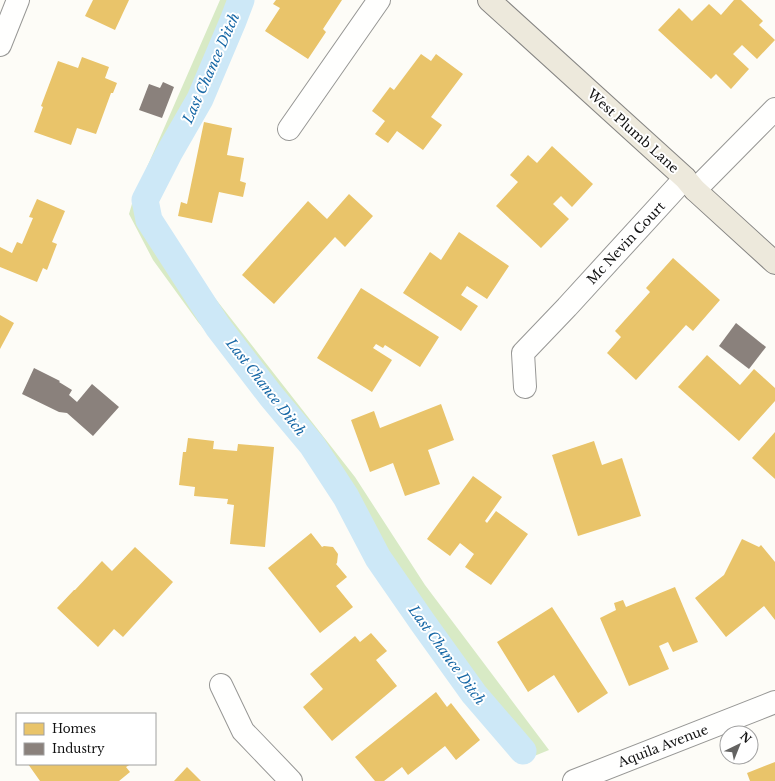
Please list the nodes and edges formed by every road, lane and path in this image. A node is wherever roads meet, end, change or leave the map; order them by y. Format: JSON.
{"nodes":[{"id":1,"x":18,"y":0,"type":"edge"},
{"id":2,"x":379,"y":0,"type":"edge"},
{"id":3,"x":489,"y":0,"type":"edge"},
{"id":4,"x":0,"y":45,"type":"edge"},
{"id":5,"x":775,"y":109,"type":"edge"},
{"id":6,"x":289,"y":129,"type":"dead end"},
{"id":7,"x":690,"y":184,"type":"junction"},
{"id":8,"x":775,"y":263,"type":"edge"},
{"id":9,"x":525,"y":388,"type":"dead end"},
{"id":10,"x":221,"y":685,"type":"dead end"},
{"id":11,"x":775,"y":702,"type":"edge"},
{"id":12,"x":291,"y":781,"type":"edge"},
{"id":13,"x":574,"y":781,"type":"edge"}],
"edges":[{"from":1,"to":4,"type":"street"},
{"from":2,"to":6,"type":"street"},
{"from":3,"to":7,"type":"main road","name":"West Plumb Lane"},
{"from":5,"to":7,"type":"street","name":"Mc Nevin Court"},
{"from":7,"to":8,"type":"main road","name":"West Plumb Lane"},
{"from":7,"to":9,"type":"street","name":"Mc Nevin Court"},
{"from":10,"to":12,"type":"street"},
{"from":11,"to":13,"type":"street","name":"Aquila Avenue"}]}
